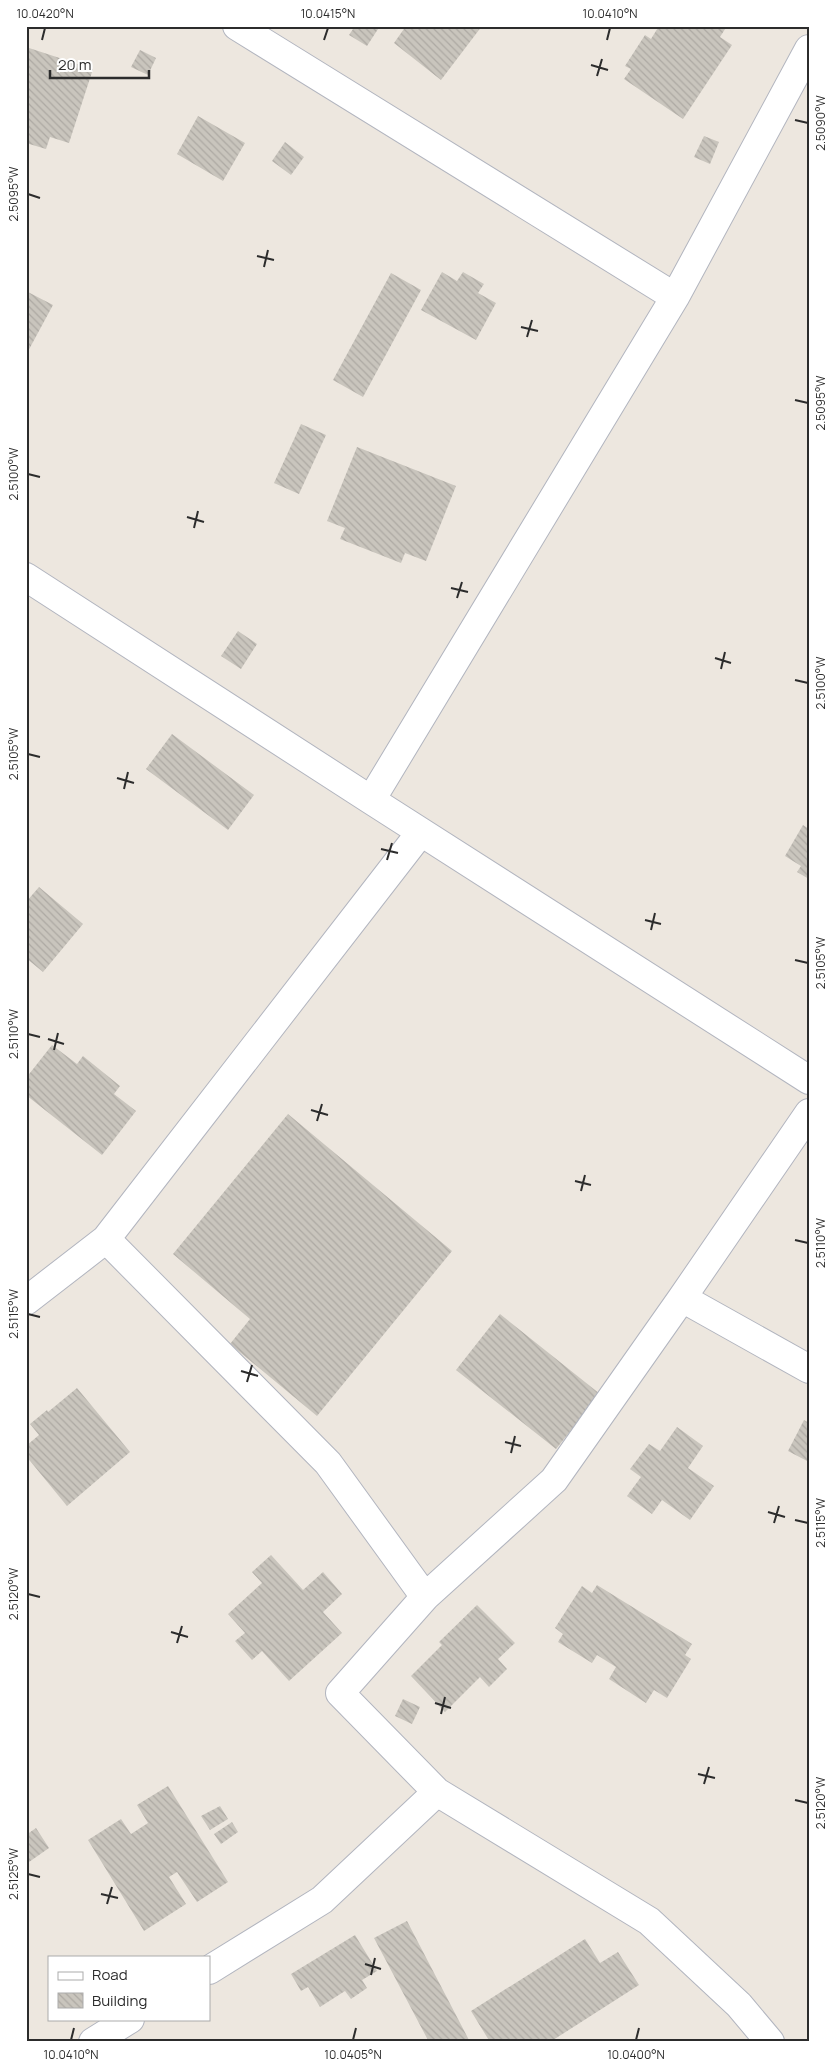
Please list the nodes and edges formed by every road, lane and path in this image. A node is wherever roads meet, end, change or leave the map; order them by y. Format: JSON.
{"nodes":[{"id":1,"x":237,"y":26,"type":"edge"},
{"id":2,"x":809,"y":49,"type":"edge"},
{"id":3,"x":675,"y":297,"type":"junction"},
{"id":4,"x":26,"y":577,"type":"edge"},
{"id":5,"x":371,"y":800,"type":"junction"},
{"id":6,"x":421,"y":832,"type":"junction"},
{"id":7,"x":809,"y":1080,"type":"edge"},
{"id":8,"x":809,"y":1112,"type":"edge"},
{"id":9,"x":106,"y":1239,"type":"junction"},
{"id":10,"x":682,"y":1298,"type":"junction"},
{"id":11,"x":26,"y":1301,"type":"edge"},
{"id":12,"x":809,"y":1369,"type":"edge"},
{"id":13,"x":425,"y":1598,"type":"junction"},
{"id":14,"x":437,"y":1792,"type":"junction"},
{"id":15,"x":210,"y":1969,"type":"edge"},
{"id":16,"x":128,"y":2020,"type":"edge"},
{"id":17,"x":94,"y":2042,"type":"edge"},
{"id":18,"x":770,"y":2042,"type":"edge"}],
"edges":[{"from":1,"to":3,"type":"street"},
{"from":2,"to":3,"type":"street"},
{"from":3,"to":5,"type":"street"},
{"from":4,"to":5,"type":"street"},
{"from":5,"to":6,"type":"street"},
{"from":6,"to":7,"type":"street"},
{"from":6,"to":9,"type":"street"},
{"from":8,"to":10,"type":"street"},
{"from":9,"to":11,"type":"street"},
{"from":9,"to":13,"type":"street"},
{"from":10,"to":12,"type":"street"},
{"from":10,"to":13,"type":"street"},
{"from":13,"to":14,"type":"street"},
{"from":14,"to":15,"type":"street"},
{"from":14,"to":18,"type":"street"},
{"from":16,"to":17,"type":"street"}]}
